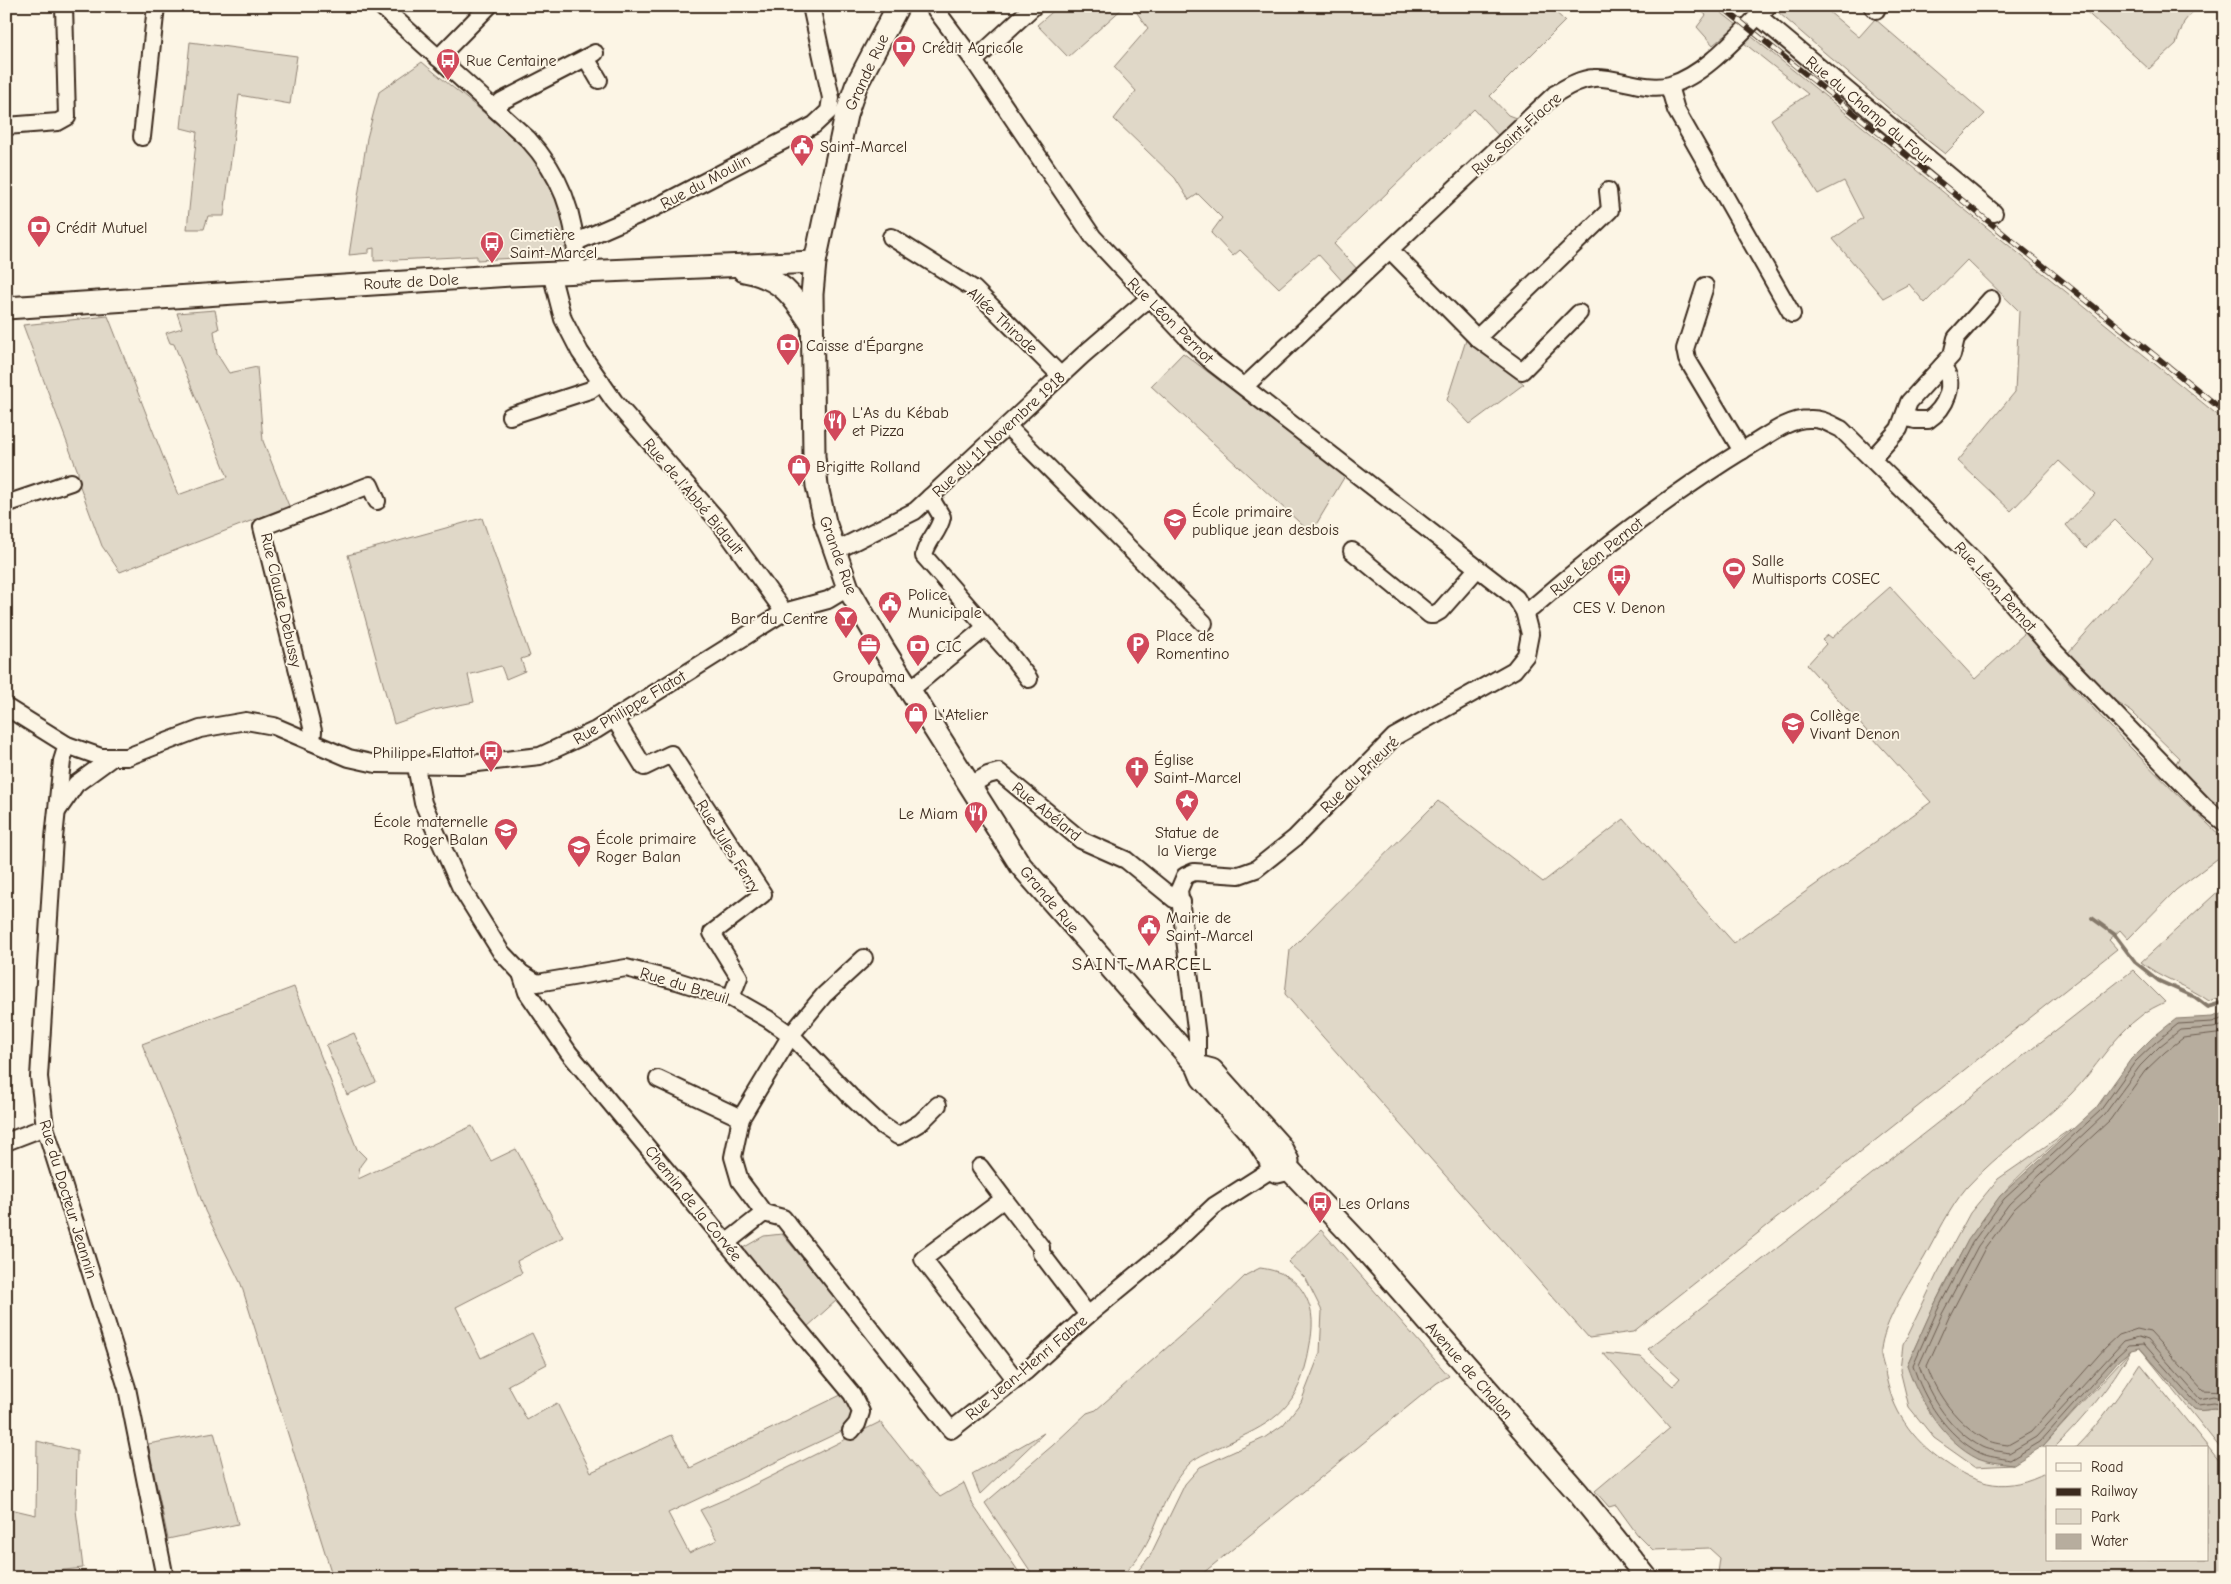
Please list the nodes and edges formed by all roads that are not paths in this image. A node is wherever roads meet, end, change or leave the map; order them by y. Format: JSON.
{"nodes":[{"id":1,"x":64,"y":6,"type":"edge"},
{"id":2,"x":156,"y":6,"type":"edge"},
{"id":3,"x":382,"y":6,"type":"edge"},
{"id":4,"x":489,"y":6,"type":"edge"},
{"id":5,"x":811,"y":6,"type":"edge"},
{"id":6,"x":898,"y":6,"type":"edge"},
{"id":7,"x":933,"y":6,"type":"edge"},
{"id":8,"x":1034,"y":6,"type":"edge"},
{"id":9,"x":1872,"y":6,"type":"edge"},
{"id":10,"x":1878,"y":6,"type":"edge"},
{"id":11,"x":1763,"y":11,"type":"edge"},
{"id":12,"x":438,"y":58,"type":"junction"},
{"id":13,"x":974,"y":61,"type":"junction"},
{"id":14,"x":599,"y":80,"type":"dead end"},
{"id":15,"x":1669,"y":86,"type":"junction"},
{"id":16,"x":494,"y":108,"type":"junction"},
{"id":17,"x":6,"y":126,"type":"edge"},
{"id":18,"x":142,"y":137,"type":"dead end"},
{"id":19,"x":1608,"y":191,"type":"dead end"},
{"id":20,"x":1994,"y":212,"type":"dead end"},
{"id":21,"x":891,"y":238,"type":"dead end"},
{"id":22,"x":576,"y":242,"type":"junction"},
{"id":23,"x":1391,"y":251,"type":"junction"},
{"id":24,"x":815,"y":262,"type":"junction"},
{"id":25,"x":722,"y":266,"type":"junction"},
{"id":26,"x":576,"y":271,"type":"junction"},
{"id":27,"x":551,"y":273,"type":"junction"},
{"id":28,"x":1706,"y":286,"type":"dead end"},
{"id":29,"x":1148,"y":298,"type":"junction"},
{"id":30,"x":1991,"y":298,"type":"dead end"},
{"id":31,"x":6,"y":308,"type":"edge"},
{"id":32,"x":1579,"y":313,"type":"dead end"},
{"id":33,"x":1792,"y":314,"type":"dead end"},
{"id":34,"x":812,"y":325,"type":"junction"},
{"id":35,"x":1478,"y":338,"type":"junction"},
{"id":36,"x":1942,"y":366,"type":"junction"},
{"id":37,"x":1061,"y":376,"type":"junction"},
{"id":38,"x":601,"y":382,"type":"junction"},
{"id":39,"x":1245,"y":386,"type":"junction"},
{"id":40,"x":510,"y":416,"type":"dead end"},
{"id":41,"x":1905,"y":417,"type":"junction"},
{"id":42,"x":1007,"y":426,"type":"junction"},
{"id":43,"x":1742,"y":451,"type":"junction"},
{"id":44,"x":1872,"y":458,"type":"junction"},
{"id":45,"x":71,"y":482,"type":"dead end"},
{"id":46,"x":930,"y":497,"type":"junction"},
{"id":47,"x":377,"y":501,"type":"dead end"},
{"id":48,"x":6,"y":504,"type":"edge"},
{"id":49,"x":1352,"y":551,"type":"dead end"},
{"id":50,"x":834,"y":552,"type":"junction"},
{"id":51,"x":1477,"y":569,"type":"junction"},
{"id":52,"x":848,"y":588,"type":"junction"},
{"id":53,"x":784,"y":612,"type":"junction"},
{"id":54,"x":1526,"y":616,"type":"junction"},
{"id":55,"x":1204,"y":623,"type":"dead end"},
{"id":56,"x":986,"y":627,"type":"junction"},
{"id":57,"x":1029,"y":679,"type":"dead end"},
{"id":58,"x":910,"y":690,"type":"junction"},
{"id":59,"x":6,"y":707,"type":"edge"},
{"id":60,"x":614,"y":718,"type":"junction"},
{"id":61,"x":312,"y":742,"type":"junction"},
{"id":62,"x":67,"y":745,"type":"junction"},
{"id":63,"x":113,"y":757,"type":"junction"},
{"id":64,"x":416,"y":766,"type":"junction"},
{"id":65,"x":969,"y":786,"type":"junction"},
{"id":66,"x":57,"y":812,"type":"junction"},
{"id":67,"x":2225,"y":823,"type":"edge"},
{"id":68,"x":1182,"y":902,"type":"junction"},
{"id":69,"x":864,"y":958,"type":"dead end"},
{"id":70,"x":521,"y":973,"type":"junction"},
{"id":71,"x":731,"y":998,"type":"junction"},
{"id":72,"x":791,"y":1036,"type":"junction"},
{"id":73,"x":1197,"y":1066,"type":"junction"},
{"id":74,"x":658,"y":1078,"type":"dead end"},
{"id":75,"x":938,"y":1105,"type":"dead end"},
{"id":76,"x":741,"y":1118,"type":"junction"},
{"id":77,"x":45,"y":1127,"type":"junction"},
{"id":78,"x":6,"y":1142,"type":"edge"},
{"id":79,"x":1278,"y":1163,"type":"junction"},
{"id":80,"x":980,"y":1167,"type":"dead end"},
{"id":81,"x":1004,"y":1199,"type":"junction"},
{"id":82,"x":764,"y":1213,"type":"junction"},
{"id":83,"x":726,"y":1244,"type":"junction"},
{"id":84,"x":1088,"y":1316,"type":"junction"},
{"id":85,"x":1016,"y":1380,"type":"junction"},
{"id":86,"x":851,"y":1431,"type":"dead end"},
{"id":87,"x":165,"y":1578,"type":"edge"},
{"id":88,"x":1647,"y":1578,"type":"edge"}],
"edges":[{"from":1,"to":17,"type":"street"},
{"from":2,"to":18,"type":"street"},
{"from":3,"to":12,"type":"street"},
{"from":4,"to":12,"type":"street"},
{"from":5,"to":22,"type":"street","name":"Rue du Moulin"},
{"from":6,"to":24,"type":"main road","name":"Grande Rue"},
{"from":7,"to":13,"type":"street","name":"Rue Léon Pernot"},
{"from":8,"to":13,"type":"street"},
{"from":9,"to":10,"type":"street"},
{"from":11,"to":15,"type":"street","name":"Rue Saint-Fiacre"},
{"from":11,"to":20,"type":"street","name":"Rue du Champ du Four"},
{"from":12,"to":16,"type":"street"},
{"from":13,"to":29,"type":"street","name":"Rue Léon Pernot"},
{"from":14,"to":16,"type":"street"},
{"from":15,"to":23,"type":"street","name":"Rue Saint-Fiacre"},
{"from":15,"to":33,"type":"street"},
{"from":16,"to":22,"type":"street"},
{"from":19,"to":35,"type":"street"},
{"from":21,"to":37,"type":"street","name":"Allée Thirode"},
{"from":22,"to":26,"type":"street"},
{"from":23,"to":35,"type":"street"},
{"from":23,"to":39,"type":"street","name":"Rue Saint-Fiacre"},
{"from":24,"to":25,"type":"main road","name":"Route de Dole"},
{"from":24,"to":34,"type":"main road","name":"Grande Rue"},
{"from":25,"to":26,"type":"main road","name":"Route de Dole"},
{"from":25,"to":34,"type":"main road"},
{"from":26,"to":27,"type":"main road","name":"Route de Dole"},
{"from":27,"to":31,"type":"main road","name":"Route de Dole"},
{"from":27,"to":38,"type":"street","name":"Rue de l'Abbé Bidault"},
{"from":28,"to":43,"type":"street"},
{"from":29,"to":37,"type":"street","name":"Rue du 11 Novembre 1918"},
{"from":29,"to":39,"type":"street","name":"Rue Léon Pernot"},
{"from":30,"to":36,"type":"street"},
{"from":32,"to":35,"type":"street"},
{"from":34,"to":50,"type":"main road","name":"Grande Rue"},
{"from":36,"to":41,"type":"street"},
{"from":36,"to":41,"type":"street"},
{"from":37,"to":42,"type":"street","name":"Rue du 11 Novembre 1918"},
{"from":38,"to":40,"type":"street"},
{"from":38,"to":53,"type":"street","name":"Rue de l'Abbé Bidault"},
{"from":39,"to":51,"type":"street","name":"Rue Léon Pernot"},
{"from":41,"to":44,"type":"street"},
{"from":42,"to":46,"type":"street","name":"Rue du 11 Novembre 1918"},
{"from":42,"to":55,"type":"street"},
{"from":43,"to":44,"type":"street","name":"Rue Léon Pernot"},
{"from":43,"to":54,"type":"street","name":"Rue Léon Pernot"},
{"from":44,"to":67,"type":"street","name":"Rue Léon Pernot"},
{"from":45,"to":48,"type":"street"},
{"from":46,"to":50,"type":"street","name":"Rue du 11 Novembre 1918"},
{"from":46,"to":56,"type":"street"},
{"from":47,"to":61,"type":"street","name":"Rue Claude Debussy"},
{"from":49,"to":51,"type":"street"},
{"from":50,"to":52,"type":"main road","name":"Grande Rue"},
{"from":51,"to":54,"type":"street","name":"Rue Léon Pernot"},
{"from":52,"to":53,"type":"street","name":"Rue Philippe Flatot"},
{"from":52,"to":58,"type":"main road","name":"Grande Rue"},
{"from":53,"to":60,"type":"street","name":"Rue Philippe Flatot"},
{"from":54,"to":68,"type":"street","name":"Rue du Prieuré"},
{"from":56,"to":57,"type":"street"},
{"from":56,"to":58,"type":"street"},
{"from":58,"to":65,"type":"main road","name":"Grande Rue"},
{"from":59,"to":62,"type":"street","name":"Rue Philippe Flatot"},
{"from":60,"to":64,"type":"street","name":"Rue Philippe Flatot"},
{"from":60,"to":71,"type":"street","name":"Rue Jules Ferry"},
{"from":61,"to":63,"type":"street","name":"Rue Philippe Flatot"},
{"from":61,"to":64,"type":"street","name":"Rue Philippe Flatot"},
{"from":62,"to":63,"type":"street","name":"Rue Philippe Flatot"},
{"from":62,"to":66,"type":"street","name":"Rue du Docteur Jeannin"},
{"from":63,"to":66,"type":"street","name":"Rue du Docteur Jeannin"},
{"from":64,"to":70,"type":"street","name":"Rue du Breuil"},
{"from":65,"to":68,"type":"street","name":"Rue Abélard"},
{"from":65,"to":73,"type":"main road","name":"Grande Rue"},
{"from":66,"to":77,"type":"street","name":"Rue du Docteur Jeannin"},
{"from":68,"to":73,"type":"street"},
{"from":69,"to":72,"type":"street"},
{"from":70,"to":71,"type":"street","name":"Rue du Breuil"},
{"from":70,"to":83,"type":"street","name":"Chemin de la Corvée"},
{"from":71,"to":72,"type":"street","name":"Rue du Breuil"},
{"from":72,"to":75,"type":"street","name":"Rue du Breuil"},
{"from":72,"to":76,"type":"street"},
{"from":73,"to":79,"type":"main road","name":"Grande Rue"},
{"from":74,"to":76,"type":"street"},
{"from":76,"to":82,"type":"street"},
{"from":77,"to":78,"type":"street"},
{"from":77,"to":87,"type":"street","name":"Rue du Docteur Jeannin"},
{"from":79,"to":84,"type":"street","name":"Rue Jean-Henri Fabre"},
{"from":79,"to":88,"type":"main road","name":"Avenue de Chalon"},
{"from":80,"to":81,"type":"street"},
{"from":81,"to":84,"type":"street"},
{"from":81,"to":85,"type":"street"},
{"from":82,"to":83,"type":"street"},
{"from":82,"to":85,"type":"street","name":"Rue Jean-Henri Fabre"},
{"from":83,"to":86,"type":"street","name":"Chemin de la Corvée"},
{"from":84,"to":85,"type":"street","name":"Rue Jean-Henri Fabre"}]}
